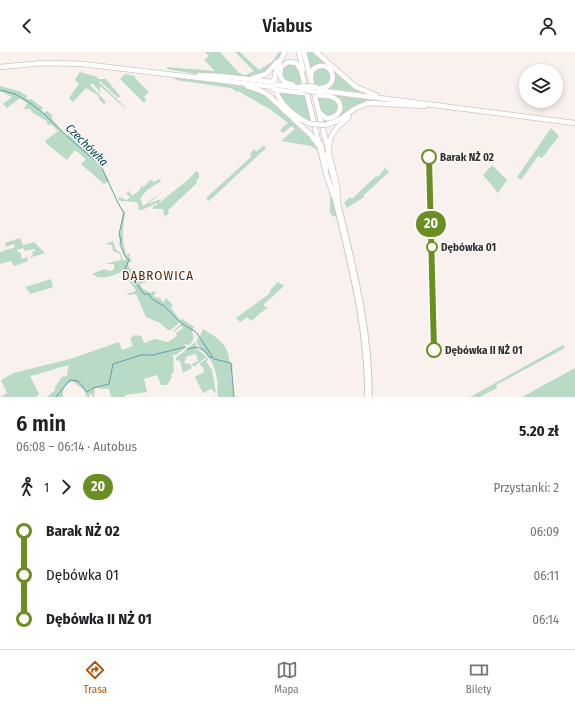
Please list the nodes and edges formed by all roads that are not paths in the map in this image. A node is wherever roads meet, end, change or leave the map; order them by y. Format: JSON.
{"nodes":[{"id":1,"x":285,"y":52,"type":"edge"},
{"id":2,"x":302,"y":52,"type":"edge"},
{"id":3,"x":316,"y":52,"type":"edge"},
{"id":4,"x":0,"y":66,"type":"edge"},
{"id":5,"x":191,"y":76,"type":"junction"},
{"id":6,"x":243,"y":79,"type":"junction"},
{"id":7,"x":311,"y":82,"type":"junction"},
{"id":8,"x":293,"y":85,"type":"junction"},
{"id":9,"x":247,"y":86,"type":"junction"},
{"id":10,"x":275,"y":86,"type":"junction"},
{"id":11,"x":303,"y":89,"type":"junction"},
{"id":12,"x":317,"y":90,"type":"junction"},
{"id":13,"x":376,"y":95,"type":"junction"},
{"id":14,"x":382,"y":103,"type":"junction"},
{"id":15,"x":431,"y":106,"type":"junction"},
{"id":16,"x":317,"y":107,"type":"junction"},
{"id":17,"x":575,"y":123,"type":"edge"},
{"id":18,"x":323,"y":143,"type":"junction"},
{"id":19,"x":322,"y":154,"type":"junction"},
{"id":20,"x":329,"y":155,"type":"junction"},
{"id":21,"x":334,"y":197,"type":"junction"},
{"id":22,"x":338,"y":203,"type":"junction"},
{"id":23,"x":340,"y":214,"type":"junction"},
{"id":24,"x":369,"y":397,"type":"edge"}],
"edges":[{"from":1,"to":6,"type":"highway"},
{"from":1,"to":14,"type":"highway","bridge":true},
{"from":2,"to":7,"type":"highway"},
{"from":2,"to":18,"type":"highway"},
{"from":3,"to":13,"type":"highway"},
{"from":4,"to":5,"type":"highway"},
{"from":5,"to":6,"type":"highway"},
{"from":5,"to":9,"type":"highway"},
{"from":5,"to":10,"type":"highway"},
{"from":6,"to":10,"type":"highway"},
{"from":7,"to":12,"type":"highway"},
{"from":7,"to":16,"type":"highway"},
{"from":8,"to":10,"type":"highway"},
{"from":8,"to":11,"type":"highway"},
{"from":8,"to":19,"type":"highway"},
{"from":9,"to":10,"type":"highway"},
{"from":9,"to":19,"type":"highway"},
{"from":10,"to":11,"type":"highway"},
{"from":11,"to":12,"type":"highway","bridge":true},
{"from":11,"to":12,"type":"highway","bridge":true},
{"from":12,"to":13,"type":"highway"},
{"from":12,"to":15,"type":"highway"},
{"from":12,"to":16,"type":"highway"},
{"from":13,"to":15,"type":"highway"},
{"from":14,"to":15,"type":"highway"},
{"from":14,"to":20,"type":"highway"},
{"from":15,"to":17,"type":"highway"},
{"from":16,"to":20,"type":"highway"},
{"from":18,"to":21,"type":"main road"},
{"from":18,"to":22,"type":"main road"},
{"from":19,"to":21,"type":"highway"},
{"from":20,"to":22,"type":"highway"},
{"from":21,"to":23,"type":"main road"},
{"from":22,"to":23,"type":"main road"},
{"from":23,"to":24,"type":"main road"}]}
